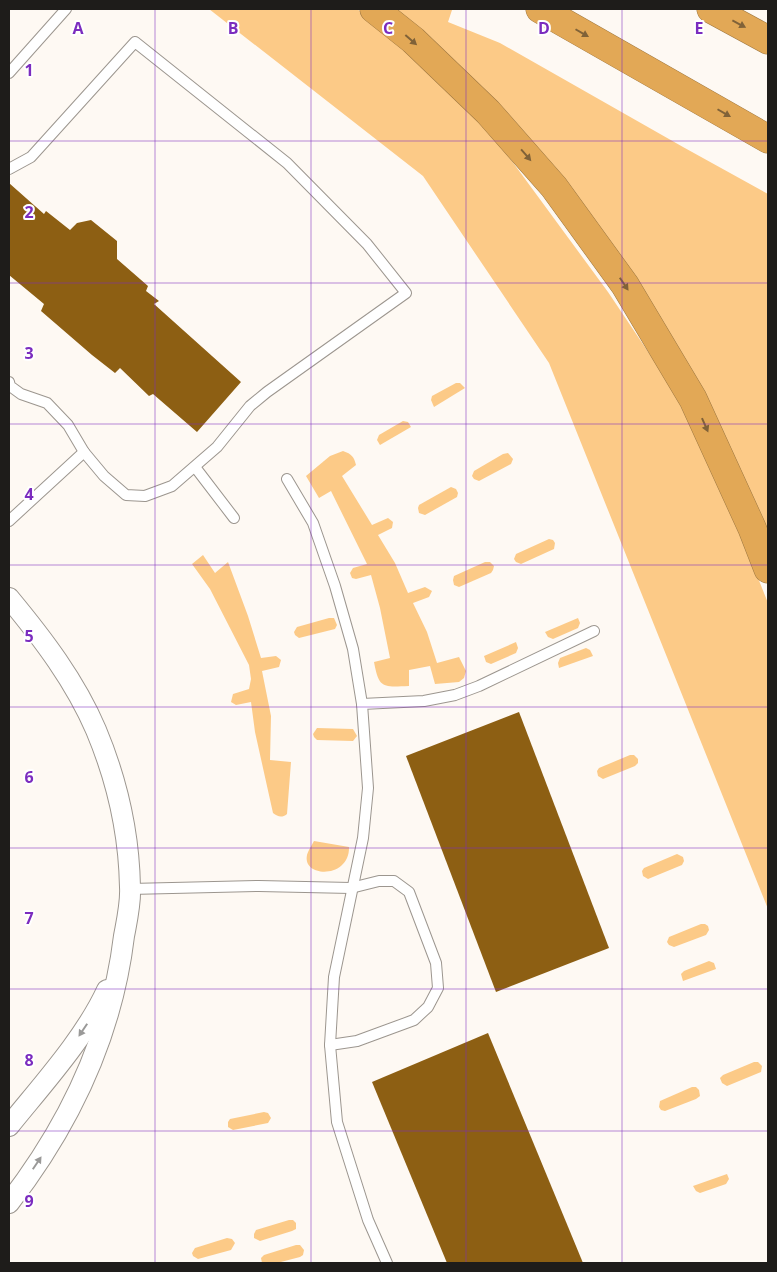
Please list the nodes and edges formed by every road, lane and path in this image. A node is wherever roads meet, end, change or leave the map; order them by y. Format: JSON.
{"nodes":[{"id":1,"x":66,"y":9,"type":"edge"},
{"id":2,"x":374,"y":9,"type":"edge"},
{"id":3,"x":540,"y":9,"type":"edge"},
{"id":4,"x":711,"y":9,"type":"edge"},
{"id":5,"x":768,"y":40,"type":"edge"},
{"id":6,"x":9,"y":73,"type":"edge"},
{"id":7,"x":768,"y":138,"type":"edge"},
{"id":8,"x":9,"y":169,"type":"edge"},
{"id":9,"x":9,"y":382,"type":"edge"},
{"id":10,"x":84,"y":452,"type":"junction"},
{"id":11,"x":195,"y":467,"type":"junction"},
{"id":12,"x":287,"y":479,"type":"dead end"},
{"id":13,"x":234,"y":518,"type":"dead end"},
{"id":14,"x":9,"y":521,"type":"edge"},
{"id":15,"x":768,"y":569,"type":"edge"},
{"id":16,"x":9,"y":598,"type":"edge"},
{"id":17,"x":594,"y":631,"type":"dead end"},
{"id":18,"x":362,"y":704,"type":"junction"},
{"id":19,"x":351,"y":888,"type":"junction"},
{"id":20,"x":130,"y":889,"type":"junction"},
{"id":21,"x":122,"y":956,"type":"junction"},
{"id":22,"x":330,"y":1045,"type":"junction"},
{"id":23,"x":9,"y":1126,"type":"edge"},
{"id":24,"x":9,"y":1203,"type":"edge"},
{"id":25,"x":387,"y":1263,"type":"edge"}],
"edges":[{"from":1,"to":6,"type":"lane"},
{"from":2,"to":15,"type":"highway","one_way":true},
{"from":3,"to":7,"type":"highway","one_way":true},
{"from":4,"to":5,"type":"highway","one_way":true},
{"from":8,"to":11,"type":"lane"},
{"from":9,"to":10,"type":"lane"},
{"from":10,"to":11,"type":"lane"},
{"from":10,"to":14,"type":"lane"},
{"from":11,"to":13,"type":"lane"},
{"from":12,"to":18,"type":"lane"},
{"from":16,"to":20,"type":"street"},
{"from":17,"to":18,"type":"lane"},
{"from":18,"to":19,"type":"lane"},
{"from":19,"to":20,"type":"lane"},
{"from":19,"to":22,"type":"lane"},
{"from":19,"to":22,"type":"lane"},
{"from":20,"to":21,"type":"street"},
{"from":21,"to":23,"type":"street","one_way":true},
{"from":24,"to":21,"type":"street","one_way":true},
{"from":22,"to":25,"type":"lane"}]}
